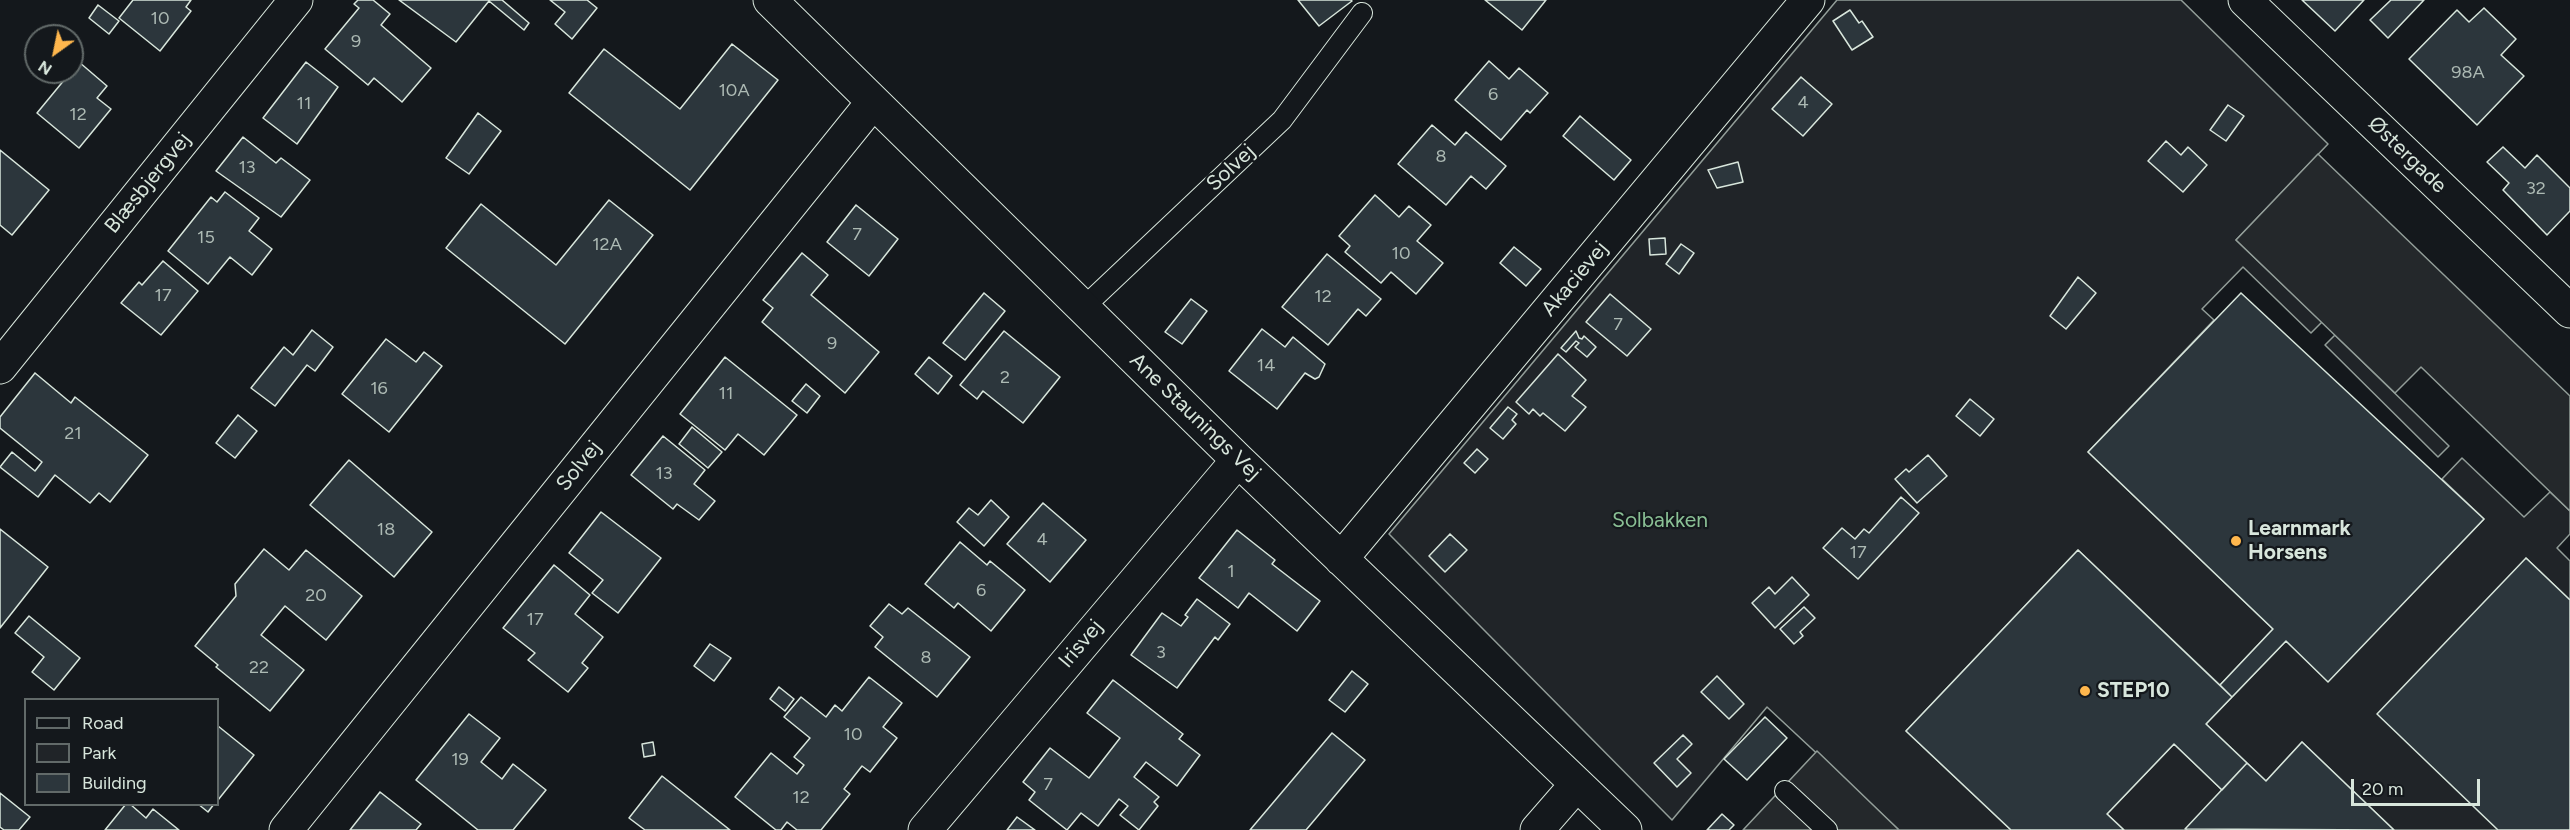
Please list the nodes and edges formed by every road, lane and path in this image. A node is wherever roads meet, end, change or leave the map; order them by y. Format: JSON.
{"nodes":[{"id":1,"x":296,"y":0,"type":"edge"},
{"id":2,"x":770,"y":0,"type":"edge"},
{"id":3,"x":1808,"y":0,"type":"edge"},
{"id":4,"x":2245,"y":0,"type":"edge"},
{"id":5,"x":1362,"y":13,"type":"dead end"},
{"id":6,"x":873,"y":102,"type":"junction"},
{"id":7,"x":2567,"y":302,"type":"edge"},
{"id":8,"x":1083,"y":308,"type":"junction"},
{"id":9,"x":0,"y":367,"type":"edge"},
{"id":10,"x":1238,"y":460,"type":"junction"},
{"id":11,"x":1341,"y":559,"type":"junction"},
{"id":12,"x":1577,"y":784,"type":"junction"},
{"id":13,"x":1785,"y":791,"type":"dead end"},
{"id":14,"x":286,"y":830,"type":"edge"},
{"id":15,"x":925,"y":830,"type":"edge"},
{"id":16,"x":1537,"y":830,"type":"edge"},
{"id":17,"x":1625,"y":830,"type":"edge"},
{"id":18,"x":1827,"y":830,"type":"edge"}],
"edges":[{"from":1,"to":9,"type":"street","name":"Blæsbjergvej"},
{"from":2,"to":6,"type":"street","name":"Ane Staunings Vej"},
{"from":3,"to":11,"type":"street","name":"Akacievej"},
{"from":4,"to":7,"type":"street","name":"Østergade"},
{"from":5,"to":8,"type":"lane","name":"Solvej"},
{"from":6,"to":8,"type":"street","name":"Ane Staunings Vej"},
{"from":6,"to":14,"type":"street","name":"Solvej"},
{"from":8,"to":10,"type":"street","name":"Ane Staunings Vej"},
{"from":10,"to":11,"type":"street","name":"Ane Staunings Vej"},
{"from":10,"to":15,"type":"street","name":"Irisvej"},
{"from":11,"to":12,"type":"street","name":"Ane Staunings Vej"},
{"from":12,"to":16,"type":"street"},
{"from":12,"to":17,"type":"street","name":"Ane Staunings Vej"},
{"from":13,"to":18,"type":"lane"}]}
